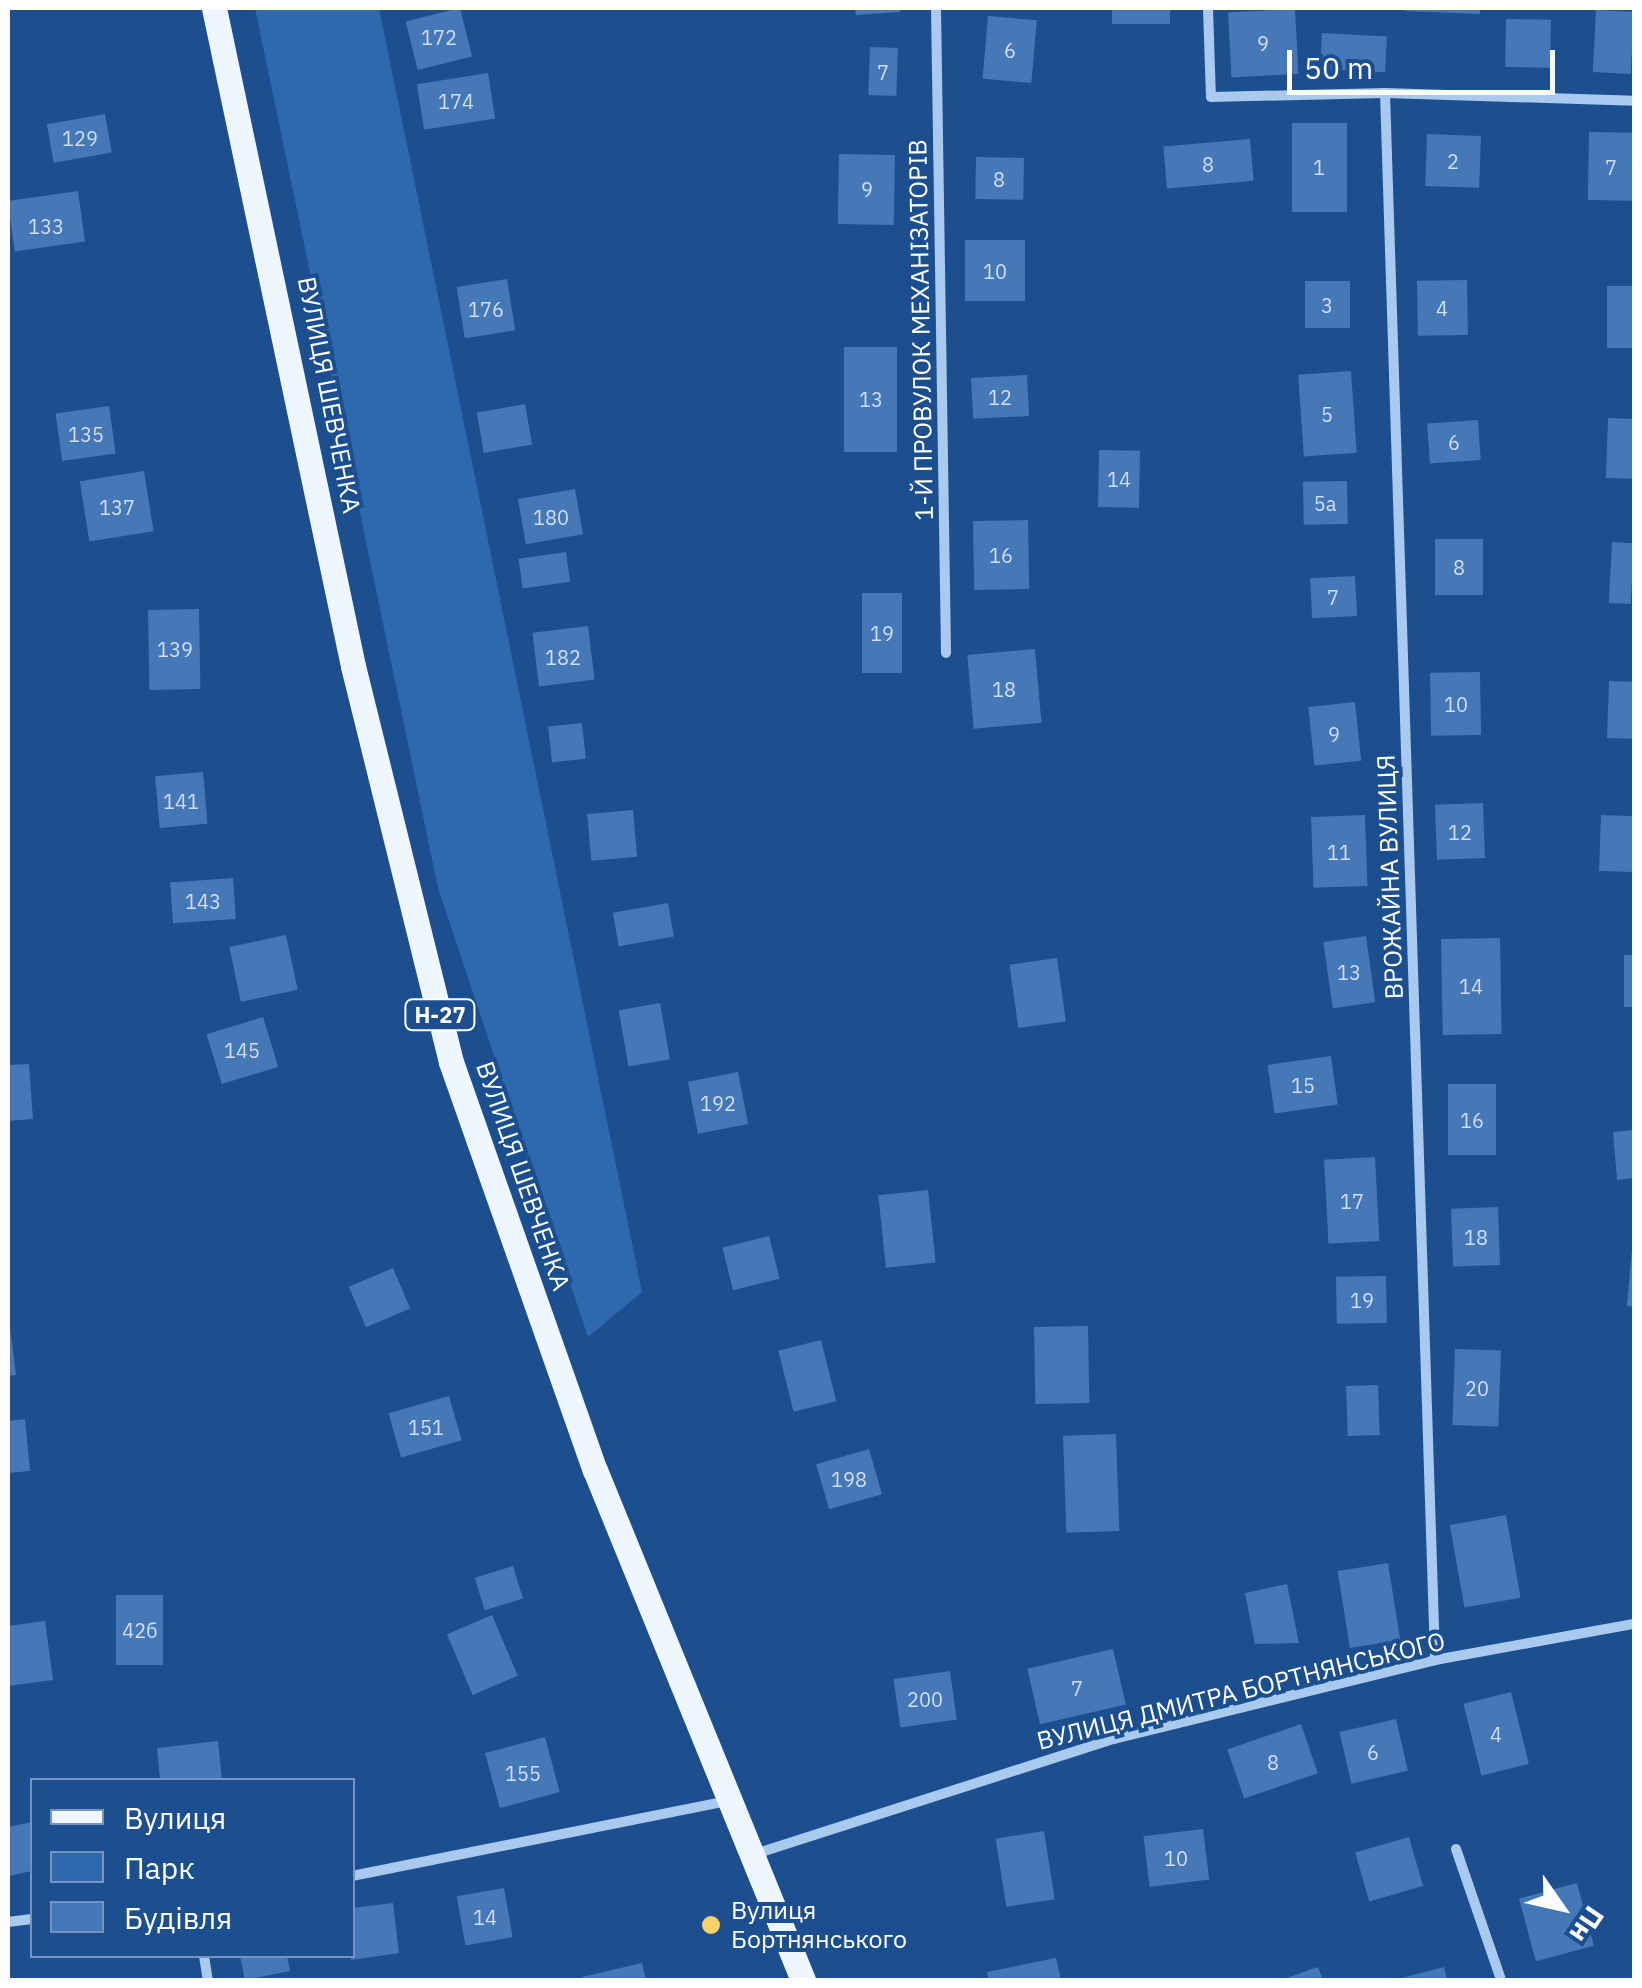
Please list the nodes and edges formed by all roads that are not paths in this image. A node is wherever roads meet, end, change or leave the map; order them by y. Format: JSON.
{"nodes":[{"id":1,"x":214,"y":8,"type":"edge"},
{"id":2,"x":936,"y":8,"type":"edge"},
{"id":3,"x":1208,"y":8,"type":"edge"},
{"id":4,"x":1385,"y":93,"type":"junction"},
{"id":5,"x":1634,"y":102,"type":"edge"},
{"id":6,"x":946,"y":652,"type":"dead end"},
{"id":7,"x":1634,"y":1624,"type":"edge"},
{"id":8,"x":1435,"y":1660,"type":"junction"},
{"id":9,"x":727,"y":1800,"type":"junction"},
{"id":10,"x":1456,"y":1849,"type":"dead end"},
{"id":11,"x":749,"y":1856,"type":"junction"},
{"id":12,"x":355,"y":1875,"type":"edge"},
{"id":13,"x":803,"y":1980,"type":"edge"},
{"id":14,"x":1501,"y":1980,"type":"edge"}],
"edges":[{"from":1,"to":9,"type":"main road","name":"ВУЛИЦЯ ШЕВЧЕНКА","number":"Н-27"},
{"from":2,"to":6,"type":"street","name":"1-Й ПРОВУЛОК МЕХАНІЗАТОРІВ"},
{"from":3,"to":4,"type":"street"},
{"from":4,"to":5,"type":"street"},
{"from":4,"to":8,"type":"street","name":"ВРОЖАЙНА ВУЛИЦЯ"},
{"from":7,"to":8,"type":"street","name":"ВУЛИЦЯ ДМИТРА БОРТНЯНСЬКОГО"},
{"from":8,"to":11,"type":"street","name":"ВУЛИЦЯ ДМИТРА БОРТНЯНСЬКОГО"},
{"from":9,"to":11,"type":"main road","name":"ВУЛИЦЯ ШЕВЧЕНКА","number":"Н-27"},
{"from":9,"to":12,"type":"street"},
{"from":10,"to":14,"type":"street"},
{"from":11,"to":13,"type":"main road","name":"ВУЛИЦЯ ШЕВЧЕНКА","number":"Н-27"}]}
